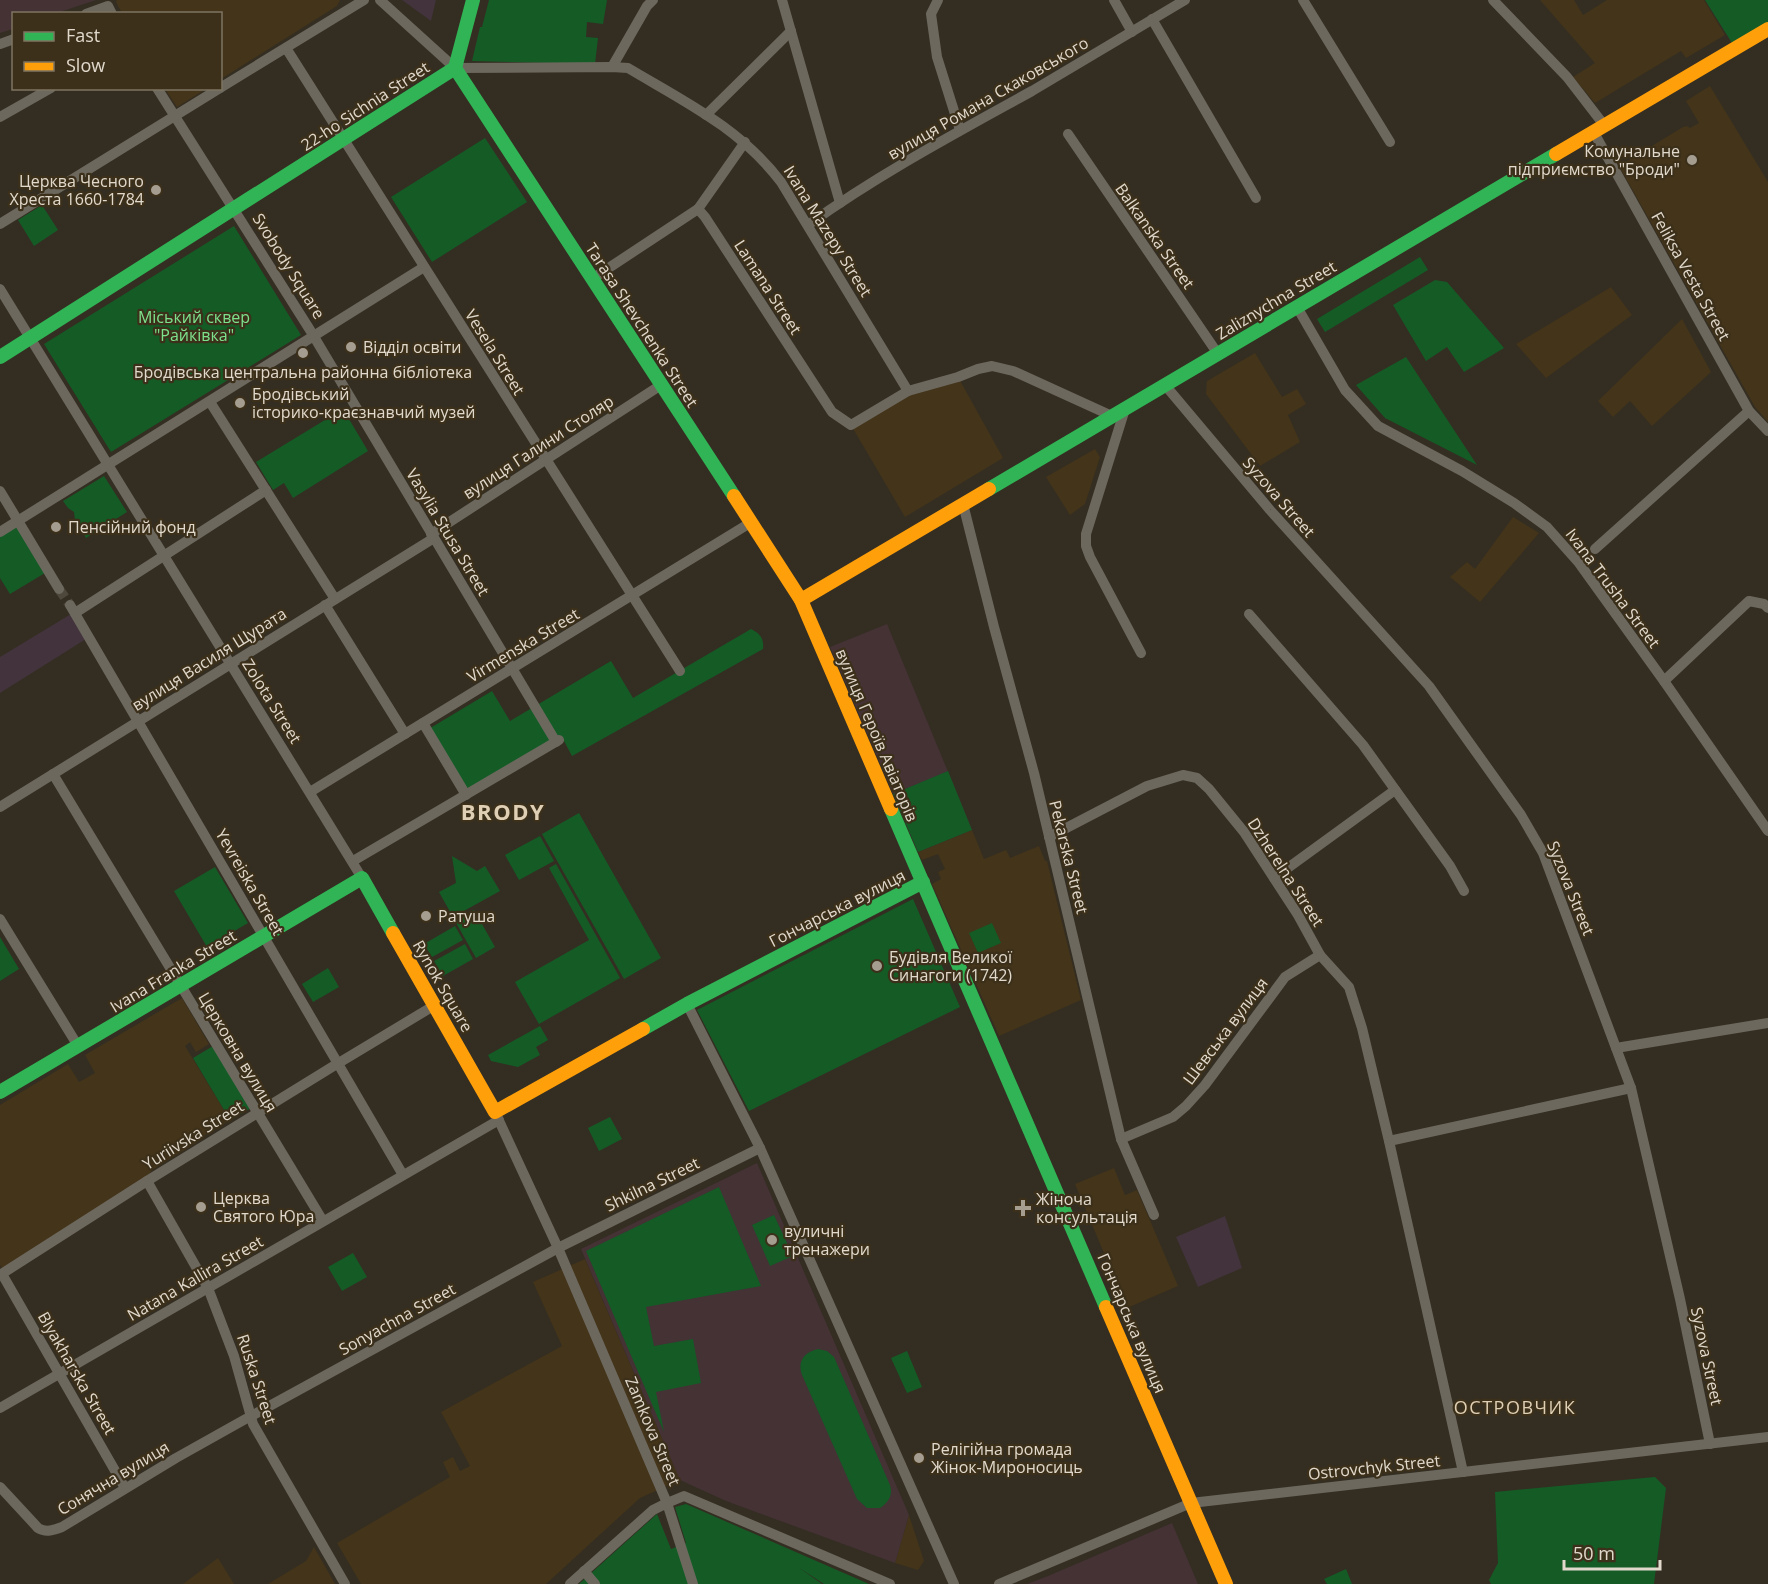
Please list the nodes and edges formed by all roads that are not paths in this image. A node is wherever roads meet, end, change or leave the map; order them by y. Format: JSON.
{"nodes":[{"id":1,"x":364,"y":0,"type":"edge"},
{"id":2,"x":380,"y":0,"type":"edge"},
{"id":3,"x":472,"y":0,"type":"edge"},
{"id":4,"x":653,"y":0,"type":"edge"},
{"id":5,"x":782,"y":0,"type":"edge"},
{"id":6,"x":938,"y":0,"type":"edge"},
{"id":7,"x":1114,"y":0,"type":"edge"},
{"id":8,"x":1185,"y":0,"type":"edge"},
{"id":9,"x":1303,"y":0,"type":"edge"},
{"id":10,"x":1493,"y":0,"type":"edge"},
{"id":11,"x":92,"y":12,"type":"edge"},
{"id":12,"x":111,"y":12,"type":"edge"},
{"id":13,"x":1152,"y":19,"type":"junction"},
{"id":14,"x":1768,"y":29,"type":"edge"},
{"id":15,"x":791,"y":31,"type":"junction"},
{"id":16,"x":1132,"y":32,"type":"junction"},
{"id":17,"x":286,"y":48,"type":"junction"},
{"id":18,"x":612,"y":67,"type":"junction"},
{"id":19,"x":455,"y":68,"type":"junction"},
{"id":20,"x":222,"y":87,"type":"edge"},
{"id":21,"x":47,"y":90,"type":"edge"},
{"id":22,"x":158,"y":90,"type":"edge"},
{"id":23,"x":217,"y":90,"type":"edge"},
{"id":24,"x":706,"y":115,"type":"junction"},
{"id":25,"x":175,"y":116,"type":"junction"},
{"id":26,"x":0,"y":117,"type":"edge"},
{"id":27,"x":1598,"y":128,"type":"junction"},
{"id":28,"x":960,"y":130,"type":"junction"},
{"id":29,"x":1068,"y":134,"type":"dead end"},
{"id":30,"x":343,"y":140,"type":"junction"},
{"id":31,"x":745,"y":142,"type":"junction"},
{"id":32,"x":1390,"y":142,"type":"dead end"},
{"id":33,"x":1256,"y":198,"type":"dead end"},
{"id":34,"x":840,"y":202,"type":"junction"},
{"id":35,"x":234,"y":209,"type":"junction"},
{"id":36,"x":698,"y":209,"type":"junction"},
{"id":37,"x":0,"y":224,"type":"edge"},
{"id":38,"x":808,"y":225,"type":"junction"},
{"id":39,"x":424,"y":267,"type":"junction"},
{"id":40,"x":592,"y":279,"type":"junction"},
{"id":41,"x":0,"y":289,"type":"edge"},
{"id":42,"x":1297,"y":307,"type":"junction"},
{"id":43,"x":314,"y":336,"type":"junction"},
{"id":44,"x":30,"y":338,"type":"junction"},
{"id":45,"x":1218,"y":354,"type":"junction"},
{"id":46,"x":0,"y":357,"type":"edge"},
{"id":47,"x":661,"y":385,"type":"junction"},
{"id":48,"x":1165,"y":385,"type":"junction"},
{"id":49,"x":908,"y":391,"type":"junction"},
{"id":50,"x":210,"y":402,"type":"junction"},
{"id":51,"x":1125,"y":409,"type":"junction"},
{"id":52,"x":1749,"y":411,"type":"junction"},
{"id":53,"x":1112,"y":416,"type":"junction"},
{"id":54,"x":1768,"y":432,"type":"edge"},
{"id":55,"x":546,"y":460,"type":"junction"},
{"id":56,"x":108,"y":464,"type":"junction"},
{"id":57,"x":266,"y":490,"type":"junction"},
{"id":58,"x":0,"y":491,"type":"edge"},
{"id":59,"x":963,"y":504,"type":"junction"},
{"id":60,"x":18,"y":521,"type":"junction"},
{"id":61,"x":750,"y":523,"type":"junction"},
{"id":62,"x":0,"y":532,"type":"edge"},
{"id":63,"x":433,"y":536,"type":"junction"},
{"id":64,"x":1594,"y":549,"type":"dead end"},
{"id":65,"x":165,"y":556,"type":"junction"},
{"id":66,"x":59,"y":589,"type":"tunnel mouth"},
{"id":67,"x":632,"y":595,"type":"junction"},
{"id":68,"x":335,"y":599,"type":"junction"},
{"id":69,"x":801,"y":600,"type":"junction"},
{"id":70,"x":325,"y":605,"type":"junction"},
{"id":71,"x":1768,"y":608,"type":"edge"},
{"id":72,"x":1249,"y":615,"type":"dead end"},
{"id":73,"x":1141,"y":653,"type":"dead end"},
{"id":74,"x":231,"y":663,"type":"junction"},
{"id":75,"x":512,"y":669,"type":"junction"},
{"id":76,"x":680,"y":671,"type":"dead end"},
{"id":77,"x":1664,"y":681,"type":"junction"},
{"id":78,"x":138,"y":721,"type":"junction"},
{"id":79,"x":423,"y":723,"type":"junction"},
{"id":80,"x":405,"y":734,"type":"junction"},
{"id":81,"x":53,"y":774,"type":"junction"},
{"id":82,"x":1395,"y":790,"type":"junction"},
{"id":83,"x":310,"y":792,"type":"junction"},
{"id":84,"x":466,"y":795,"type":"junction"},
{"id":85,"x":0,"y":807,"type":"edge"},
{"id":86,"x":1768,"y":831,"type":"edge"},
{"id":87,"x":1049,"y":837,"type":"junction"},
{"id":88,"x":353,"y":861,"type":"junction"},
{"id":89,"x":362,"y":878,"type":"junction"},
{"id":90,"x":1274,"y":878,"type":"junction"},
{"id":91,"x":923,"y":882,"type":"junction"},
{"id":92,"x":1464,"y":891,"type":"dead end"},
{"id":93,"x":0,"y":919,"type":"edge"},
{"id":94,"x":264,"y":936,"type":"junction"},
{"id":95,"x":1320,"y":955,"type":"junction"},
{"id":96,"x":180,"y":985,"type":"junction"},
{"id":97,"x":687,"y":1004,"type":"junction"},
{"id":98,"x":435,"y":1005,"type":"junction"},
{"id":99,"x":1768,"y":1023,"type":"edge"},
{"id":100,"x":78,"y":1046,"type":"junction"},
{"id":101,"x":1616,"y":1048,"type":"junction"},
{"id":102,"x":338,"y":1063,"type":"junction"},
{"id":103,"x":1631,"y":1088,"type":"junction"},
{"id":104,"x":0,"y":1092,"type":"edge"},
{"id":105,"x":257,"y":1113,"type":"junction"},
{"id":106,"x":497,"y":1116,"type":"junction"},
{"id":107,"x":1120,"y":1139,"type":"junction"},
{"id":108,"x":1389,"y":1141,"type":"junction"},
{"id":109,"x":760,"y":1148,"type":"junction"},
{"id":110,"x":403,"y":1175,"type":"junction"},
{"id":111,"x":147,"y":1181,"type":"junction"},
{"id":112,"x":1154,"y":1215,"type":"dead end"},
{"id":113,"x":323,"y":1221,"type":"junction"},
{"id":114,"x":558,"y":1248,"type":"junction"},
{"id":115,"x":1,"y":1274,"type":"edge"},
{"id":116,"x":208,"y":1288,"type":"junction"},
{"id":117,"x":60,"y":1374,"type":"junction"},
{"id":118,"x":0,"y":1408,"type":"edge"},
{"id":119,"x":251,"y":1416,"type":"junction"},
{"id":120,"x":1768,"y":1437,"type":"edge"},
{"id":121,"x":1710,"y":1444,"type":"junction"},
{"id":122,"x":1463,"y":1472,"type":"junction"},
{"id":123,"x":0,"y":1487,"type":"edge"},
{"id":124,"x":125,"y":1488,"type":"junction"},
{"id":125,"x":668,"y":1503,"type":"junction"},
{"id":126,"x":1191,"y":1503,"type":"junction"},
{"id":127,"x":584,"y":1571,"type":"junction"},
{"id":128,"x":345,"y":1584,"type":"edge"},
{"id":129,"x":570,"y":1584,"type":"edge"},
{"id":130,"x":595,"y":1584,"type":"edge"},
{"id":131,"x":693,"y":1584,"type":"edge"},
{"id":132,"x":890,"y":1584,"type":"edge"},
{"id":133,"x":954,"y":1584,"type":"edge"},
{"id":134,"x":999,"y":1584,"type":"edge"},
{"id":135,"x":1226,"y":1584,"type":"edge"}],
"edges":[{"from":1,"to":17,"type":"street"},
{"from":2,"to":19,"type":"street"},
{"from":3,"to":19,"type":"main road","name":"22-ho Sichnia Street"},
{"from":4,"to":18,"type":"street"},
{"from":5,"to":15,"type":"street"},
{"from":6,"to":28,"type":"street"},
{"from":7,"to":16,"type":"street"},
{"from":8,"to":13,"type":"street","name":"вулиця Романа Скаковського"},
{"from":9,"to":32,"type":"street"},
{"from":10,"to":27,"type":"street","name":"Feliksa Vesta Street"},
{"from":11,"to":12,"type":"street"},
{"from":13,"to":16,"type":"street","name":"вулиця Романа Скаковського"},
{"from":13,"to":33,"type":"street"},
{"from":14,"to":27,"type":"main road","name":"Zaliznychna Street"},
{"from":15,"to":24,"type":"street"},
{"from":15,"to":34,"type":"street"},
{"from":16,"to":28,"type":"street","name":"вулиця Романа Скаковського"},
{"from":17,"to":20,"type":"street"},
{"from":17,"to":30,"type":"street","name":"Vesela Street"},
{"from":18,"to":19,"type":"street","name":"Ivana Mazepy Street"},
{"from":18,"to":24,"type":"street","name":"Ivana Mazepy Street"},
{"from":19,"to":30,"type":"main road","name":"22-ho Sichnia Street"},
{"from":19,"to":40,"type":"main road","name":"Tarasa Shevchenka Street"},
{"from":21,"to":26,"type":"street"},
{"from":22,"to":25,"type":"street"},
{"from":23,"to":25,"type":"street"},
{"from":24,"to":31,"type":"street","name":"Ivana Mazepy Street"},
{"from":25,"to":35,"type":"street"},
{"from":25,"to":37,"type":"street"},
{"from":27,"to":42,"type":"main road","name":"Zaliznychna Street"},
{"from":27,"to":52,"type":"street","name":"Feliksa Vesta Street"},
{"from":28,"to":34,"type":"street","name":"вулиця Романа Скаковського"},
{"from":29,"to":45,"type":"street","name":"Balkanska Street"},
{"from":30,"to":35,"type":"main road","name":"22-ho Sichnia Street"},
{"from":30,"to":39,"type":"street","name":"Vesela Street"},
{"from":31,"to":36,"type":"street"},
{"from":31,"to":38,"type":"street","name":"Ivana Mazepy Street"},
{"from":34,"to":38,"type":"street","name":"вулиця Романа Скаковського"},
{"from":35,"to":43,"type":"street","name":"Svobody Square"},
{"from":35,"to":44,"type":"main road","name":"Svobody Square"},
{"from":36,"to":40,"type":"street"},
{"from":36,"to":49,"type":"street","name":"Lamana Street"},
{"from":38,"to":49,"type":"street","name":"Ivana Mazepy Street"},
{"from":39,"to":43,"type":"street"},
{"from":39,"to":55,"type":"street","name":"Vesela Street"},
{"from":40,"to":47,"type":"main road","name":"Tarasa Shevchenka Street"},
{"from":41,"to":44,"type":"street"},
{"from":42,"to":45,"type":"main road","name":"Zaliznychna Street"},
{"from":42,"to":77,"type":"street","name":"Ivana Trusha Street"},
{"from":43,"to":50,"type":"street","name":"Svobody Square"},
{"from":43,"to":63,"type":"street","name":"Vasylia Stusa Street"},
{"from":44,"to":46,"type":"main road","name":"Svobody Square"},
{"from":44,"to":56,"type":"street"},
{"from":45,"to":48,"type":"main road","name":"Zaliznychna Street"},
{"from":47,"to":55,"type":"street","name":"вулиця Галини Столяр"},
{"from":47,"to":61,"type":"main road","name":"Tarasa Shevchenka Street"},
{"from":48,"to":51,"type":"main road","name":"Zaliznychna Street"},
{"from":48,"to":101,"type":"street","name":"Syzova Street"},
{"from":49,"to":53,"type":"street"},
{"from":50,"to":56,"type":"street","name":"Svobody Square"},
{"from":50,"to":57,"type":"street"},
{"from":51,"to":53,"type":"main road","name":"Zaliznychna Street"},
{"from":51,"to":73,"type":"street"},
{"from":52,"to":54,"type":"street","name":"Feliksa Vesta Street"},
{"from":52,"to":64,"type":"street"},
{"from":53,"to":59,"type":"main road","name":"Zaliznychna Street"},
{"from":55,"to":63,"type":"street","name":"вулиця Галини Столяр"},
{"from":55,"to":67,"type":"street","name":"Vesela Street"},
{"from":56,"to":60,"type":"street","name":"Svobody Square"},
{"from":56,"to":65,"type":"street","name":"Zolota Street"},
{"from":57,"to":65,"type":"street"},
{"from":57,"to":68,"type":"street"},
{"from":58,"to":60,"type":"street"},
{"from":59,"to":69,"type":"main road","name":"Zaliznychna Street"},
{"from":59,"to":87,"type":"street","name":"Pekarska Street"},
{"from":60,"to":62,"type":"street","name":"Svobody Square"},
{"from":60,"to":66,"type":"street"},
{"from":61,"to":67,"type":"street","name":"Virmenska Street"},
{"from":61,"to":69,"type":"main road","name":"Tarasa Shevchenka Street"},
{"from":63,"to":68,"type":"street","name":"вулиця Василя Щурата"},
{"from":63,"to":75,"type":"street","name":"Vasylia Stusa Street"},
{"from":65,"to":74,"type":"street","name":"Zolota Street"},
{"from":65,"to":78,"type":"street","name":"Yevreiska Street"},
{"from":67,"to":75,"type":"street","name":"Virmenska Street"},
{"from":67,"to":76,"type":"street","name":"Vesela Street"},
{"from":68,"to":70,"type":"street","name":"вулиця Василя Щурата"},
{"from":69,"to":91,"type":"main road","name":"вулиця Героїв Авіаторів"},
{"from":70,"to":74,"type":"street","name":"вулиця Василя Щурата"},
{"from":70,"to":80,"type":"street"},
{"from":71,"to":77,"type":"street"},
{"from":72,"to":82,"type":"street"},
{"from":74,"to":78,"type":"street","name":"вулиця Василя Щурата"},
{"from":74,"to":83,"type":"street","name":"Zolota Street"},
{"from":75,"to":79,"type":"street","name":"Virmenska Street"},
{"from":75,"to":84,"type":"street","name":"Vasylia Stusa Street"},
{"from":77,"to":86,"type":"street","name":"Ivana Trusha Street"},
{"from":78,"to":81,"type":"street","name":"вулиця Василя Щурата"},
{"from":78,"to":94,"type":"street","name":"Yevreiska Street"},
{"from":79,"to":80,"type":"street","name":"Virmenska Street"},
{"from":79,"to":84,"type":"street"},
{"from":80,"to":83,"type":"street","name":"Virmenska Street"},
{"from":81,"to":85,"type":"street","name":"вулиця Василя Щурата"},
{"from":81,"to":96,"type":"street","name":"Церковна вулиця"},
{"from":82,"to":90,"type":"street"},
{"from":82,"to":92,"type":"street"},
{"from":83,"to":88,"type":"street","name":"Zolota Street"},
{"from":84,"to":88,"type":"street"},
{"from":87,"to":90,"type":"street","name":"Dzherelna Street"},
{"from":87,"to":107,"type":"street","name":"Pekarska Street"},
{"from":88,"to":89,"type":"street","name":"Zolota Street"},
{"from":89,"to":94,"type":"main road","name":"Ivana Franka Street"},
{"from":89,"to":98,"type":"main road","name":"Rynok Square"},
{"from":90,"to":95,"type":"street","name":"Dzherelna Street"},
{"from":91,"to":97,"type":"main road","name":"Гончарська вулиця"},
{"from":91,"to":126,"type":"main road","name":"Гончарська вулиця"},
{"from":93,"to":100,"type":"street"},
{"from":94,"to":96,"type":"main road","name":"Ivana Franka Street"},
{"from":94,"to":102,"type":"street","name":"Yevreiska Street"},
{"from":95,"to":107,"type":"street","name":"Шевська вулиця"},
{"from":95,"to":108,"type":"street","name":"Dzherelna Street"},
{"from":96,"to":100,"type":"main road","name":"Ivana Franka Street"},
{"from":96,"to":105,"type":"street","name":"Церковна вулиця"},
{"from":97,"to":106,"type":"main road"},
{"from":97,"to":109,"type":"street"},
{"from":98,"to":102,"type":"street","name":"Yuriivska Street"},
{"from":98,"to":106,"type":"main road","name":"Rynok Square"},
{"from":99,"to":101,"type":"street"},
{"from":100,"to":104,"type":"main road","name":"Ivana Franka Street"},
{"from":101,"to":103,"type":"street","name":"Syzova Street"},
{"from":102,"to":105,"type":"street","name":"Yuriivska Street"},
{"from":102,"to":110,"type":"street","name":"Yevreiska Street"},
{"from":103,"to":108,"type":"street"},
{"from":103,"to":121,"type":"street","name":"Syzova Street"},
{"from":105,"to":111,"type":"street","name":"Yuriivska Street"},
{"from":105,"to":113,"type":"street","name":"Церковна вулиця"},
{"from":106,"to":110,"type":"street","name":"Natana Kallira Street"},
{"from":106,"to":114,"type":"street","name":"Rynok Square"},
{"from":107,"to":112,"type":"street","name":"Pekarska Street"},
{"from":108,"to":122,"type":"street","name":"Dzherelna Street"},
{"from":109,"to":114,"type":"street","name":"Shkilna Street"},
{"from":109,"to":133,"type":"street"},
{"from":110,"to":113,"type":"street","name":"Natana Kallira Street"},
{"from":111,"to":115,"type":"street","name":"Yuriivska Street"},
{"from":111,"to":116,"type":"street","name":"Ruska Street"},
{"from":113,"to":116,"type":"street","name":"Natana Kallira Street"},
{"from":114,"to":119,"type":"street","name":"Sonyachna Street"},
{"from":114,"to":125,"type":"street","name":"Zamkova Street"},
{"from":115,"to":117,"type":"street","name":"Blyakharska Street"},
{"from":116,"to":117,"type":"street","name":"Natana Kallira Street"},
{"from":116,"to":119,"type":"street","name":"Ruska Street"},
{"from":117,"to":118,"type":"street","name":"Natana Kallira Street"},
{"from":117,"to":124,"type":"street","name":"Blyakharska Street"},
{"from":119,"to":124,"type":"street","name":"Сонячна вулиця"},
{"from":119,"to":128,"type":"street","name":"Ruska Street"},
{"from":120,"to":121,"type":"street","name":"Ostrovchyk Street"},
{"from":121,"to":122,"type":"street","name":"Ostrovchyk Street"},
{"from":122,"to":126,"type":"street","name":"Ostrovchyk Street"},
{"from":123,"to":124,"type":"street","name":"Сонячна вулиця"},
{"from":125,"to":127,"type":"street"},
{"from":125,"to":131,"type":"street"},
{"from":125,"to":132,"type":"street","name":"Zamkova Street"},
{"from":126,"to":134,"type":"street","name":"Ostrovchyk Street"},
{"from":126,"to":135,"type":"main road","name":"Гончарська вулиця"},
{"from":127,"to":129,"type":"street"},
{"from":127,"to":130,"type":"street"}]}
